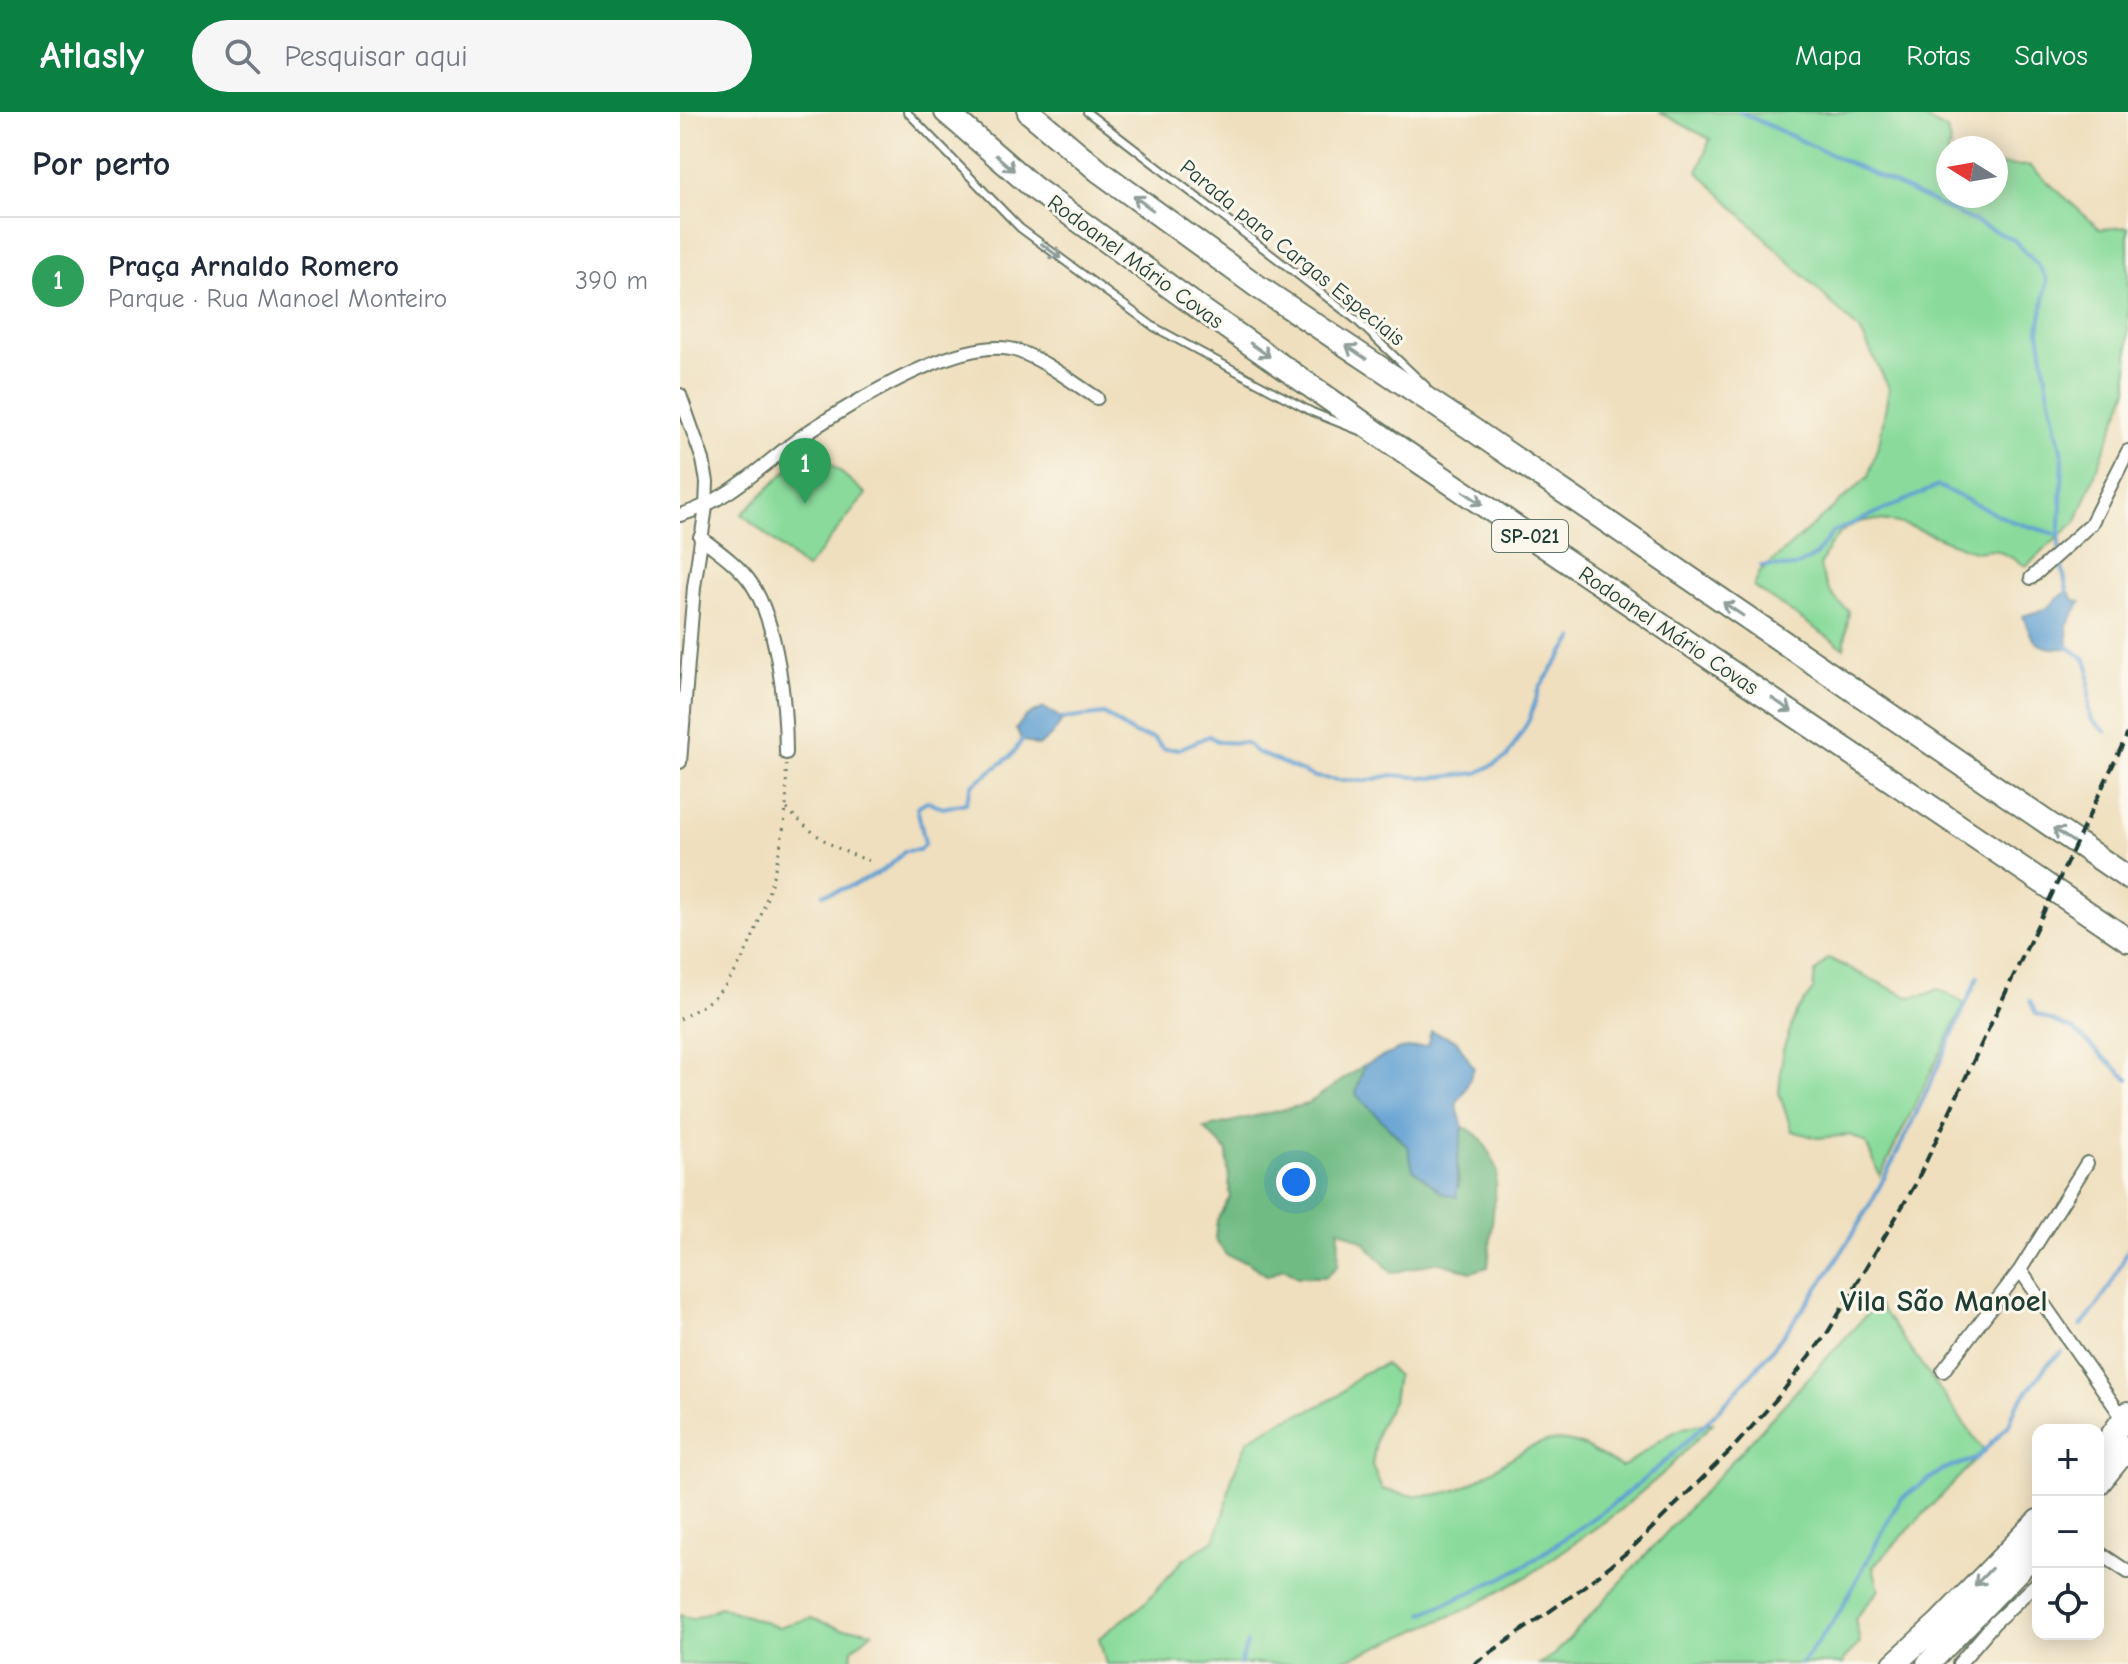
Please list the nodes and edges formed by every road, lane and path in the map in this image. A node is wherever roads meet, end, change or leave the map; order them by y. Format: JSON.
{"nodes":[{"id":1,"x":907,"y":112,"type":"edge"},
{"id":2,"x":946,"y":112,"type":"edge"},
{"id":3,"x":1029,"y":112,"type":"edge"},
{"id":4,"x":1087,"y":112,"type":"edge"},
{"id":5,"x":680,"y":395,"type":"edge"},
{"id":6,"x":1097,"y":398,"type":"dead end"},
{"id":7,"x":1469,"y":427,"type":"junction"},
{"id":8,"x":1393,"y":444,"type":"junction"},
{"id":9,"x":2128,"y":451,"type":"edge"},
{"id":10,"x":706,"y":507,"type":"junction"},
{"id":11,"x":680,"y":515,"type":"edge"},
{"id":12,"x":700,"y":537,"type":"junction"},
{"id":13,"x":2031,"y":578,"type":"dead end"},
{"id":14,"x":685,"y":632,"type":"edge"},
{"id":15,"x":786,"y":753,"type":"joint"},
{"id":16,"x":680,"y":762,"type":"edge"},
{"id":17,"x":786,"y":808,"type":"junction"},
{"id":18,"x":874,"y":862,"type":"dead end"},
{"id":19,"x":2128,"y":878,"type":"edge"},
{"id":20,"x":2128,"y":940,"type":"edge"},
{"id":21,"x":680,"y":1019,"type":"edge"},
{"id":22,"x":2087,"y":1163,"type":"dead end"},
{"id":23,"x":2020,"y":1270,"type":"junction"},
{"id":24,"x":1943,"y":1371,"type":"dead end"},
{"id":25,"x":2127,"y":1419,"type":"edge"},
{"id":26,"x":2128,"y":1447,"type":"edge"},
{"id":27,"x":2104,"y":1448,"type":"edge"},
{"id":28,"x":2104,"y":1477,"type":"edge"},
{"id":29,"x":2032,"y":1527,"type":"edge"},
{"id":30,"x":2032,"y":1556,"type":"edge"},
{"id":31,"x":2104,"y":1556,"type":"edge"},
{"id":32,"x":2128,"y":1572,"type":"edge"},
{"id":33,"x":2032,"y":1588,"type":"edge"},
{"id":34,"x":1894,"y":1664,"type":"edge"},
{"id":35,"x":1928,"y":1664,"type":"edge"},
{"id":36,"x":1959,"y":1664,"type":"edge"}],
"edges":[{"from":1,"to":8,"type":"lane","one_way":true},
{"from":2,"to":8,"type":"highway","name":"Rodoanel Mário Covas","number":"SP-021","one_way":true},
{"from":7,"to":3,"type":"highway","number":"SP-021","one_way":true},
{"from":4,"to":7,"type":"lane","name":"Parada para Cargas Especiais"},
{"from":5,"to":10,"type":"street"},
{"from":6,"to":10,"type":"street"},
{"from":19,"to":7,"type":"highway","number":"SP-021","one_way":true},
{"from":8,"to":20,"type":"highway","name":"Rodoanel Mário Covas","number":"SP-021","one_way":true},
{"from":9,"to":13,"type":"street"},
{"from":10,"to":11,"type":"street"},
{"from":10,"to":12,"type":"street"},
{"from":12,"to":14,"type":"street"},
{"from":12,"to":15,"type":"street"},
{"from":14,"to":16,"type":"street"},
{"from":15,"to":17,"type":"path"},
{"from":17,"to":18,"type":"path"},
{"from":17,"to":21,"type":"path"},
{"from":22,"to":23,"type":"street"},
{"from":23,"to":24,"type":"street"},
{"from":23,"to":25,"type":"street"},
{"from":25,"to":27,"type":"highway"},
{"from":26,"to":28,"type":"highway"},
{"from":29,"to":34,"type":"highway","one_way":true},
{"from":30,"to":35,"type":"highway"},
{"from":31,"to":32,"type":"street"},
{"from":33,"to":36,"type":"street"}]}
